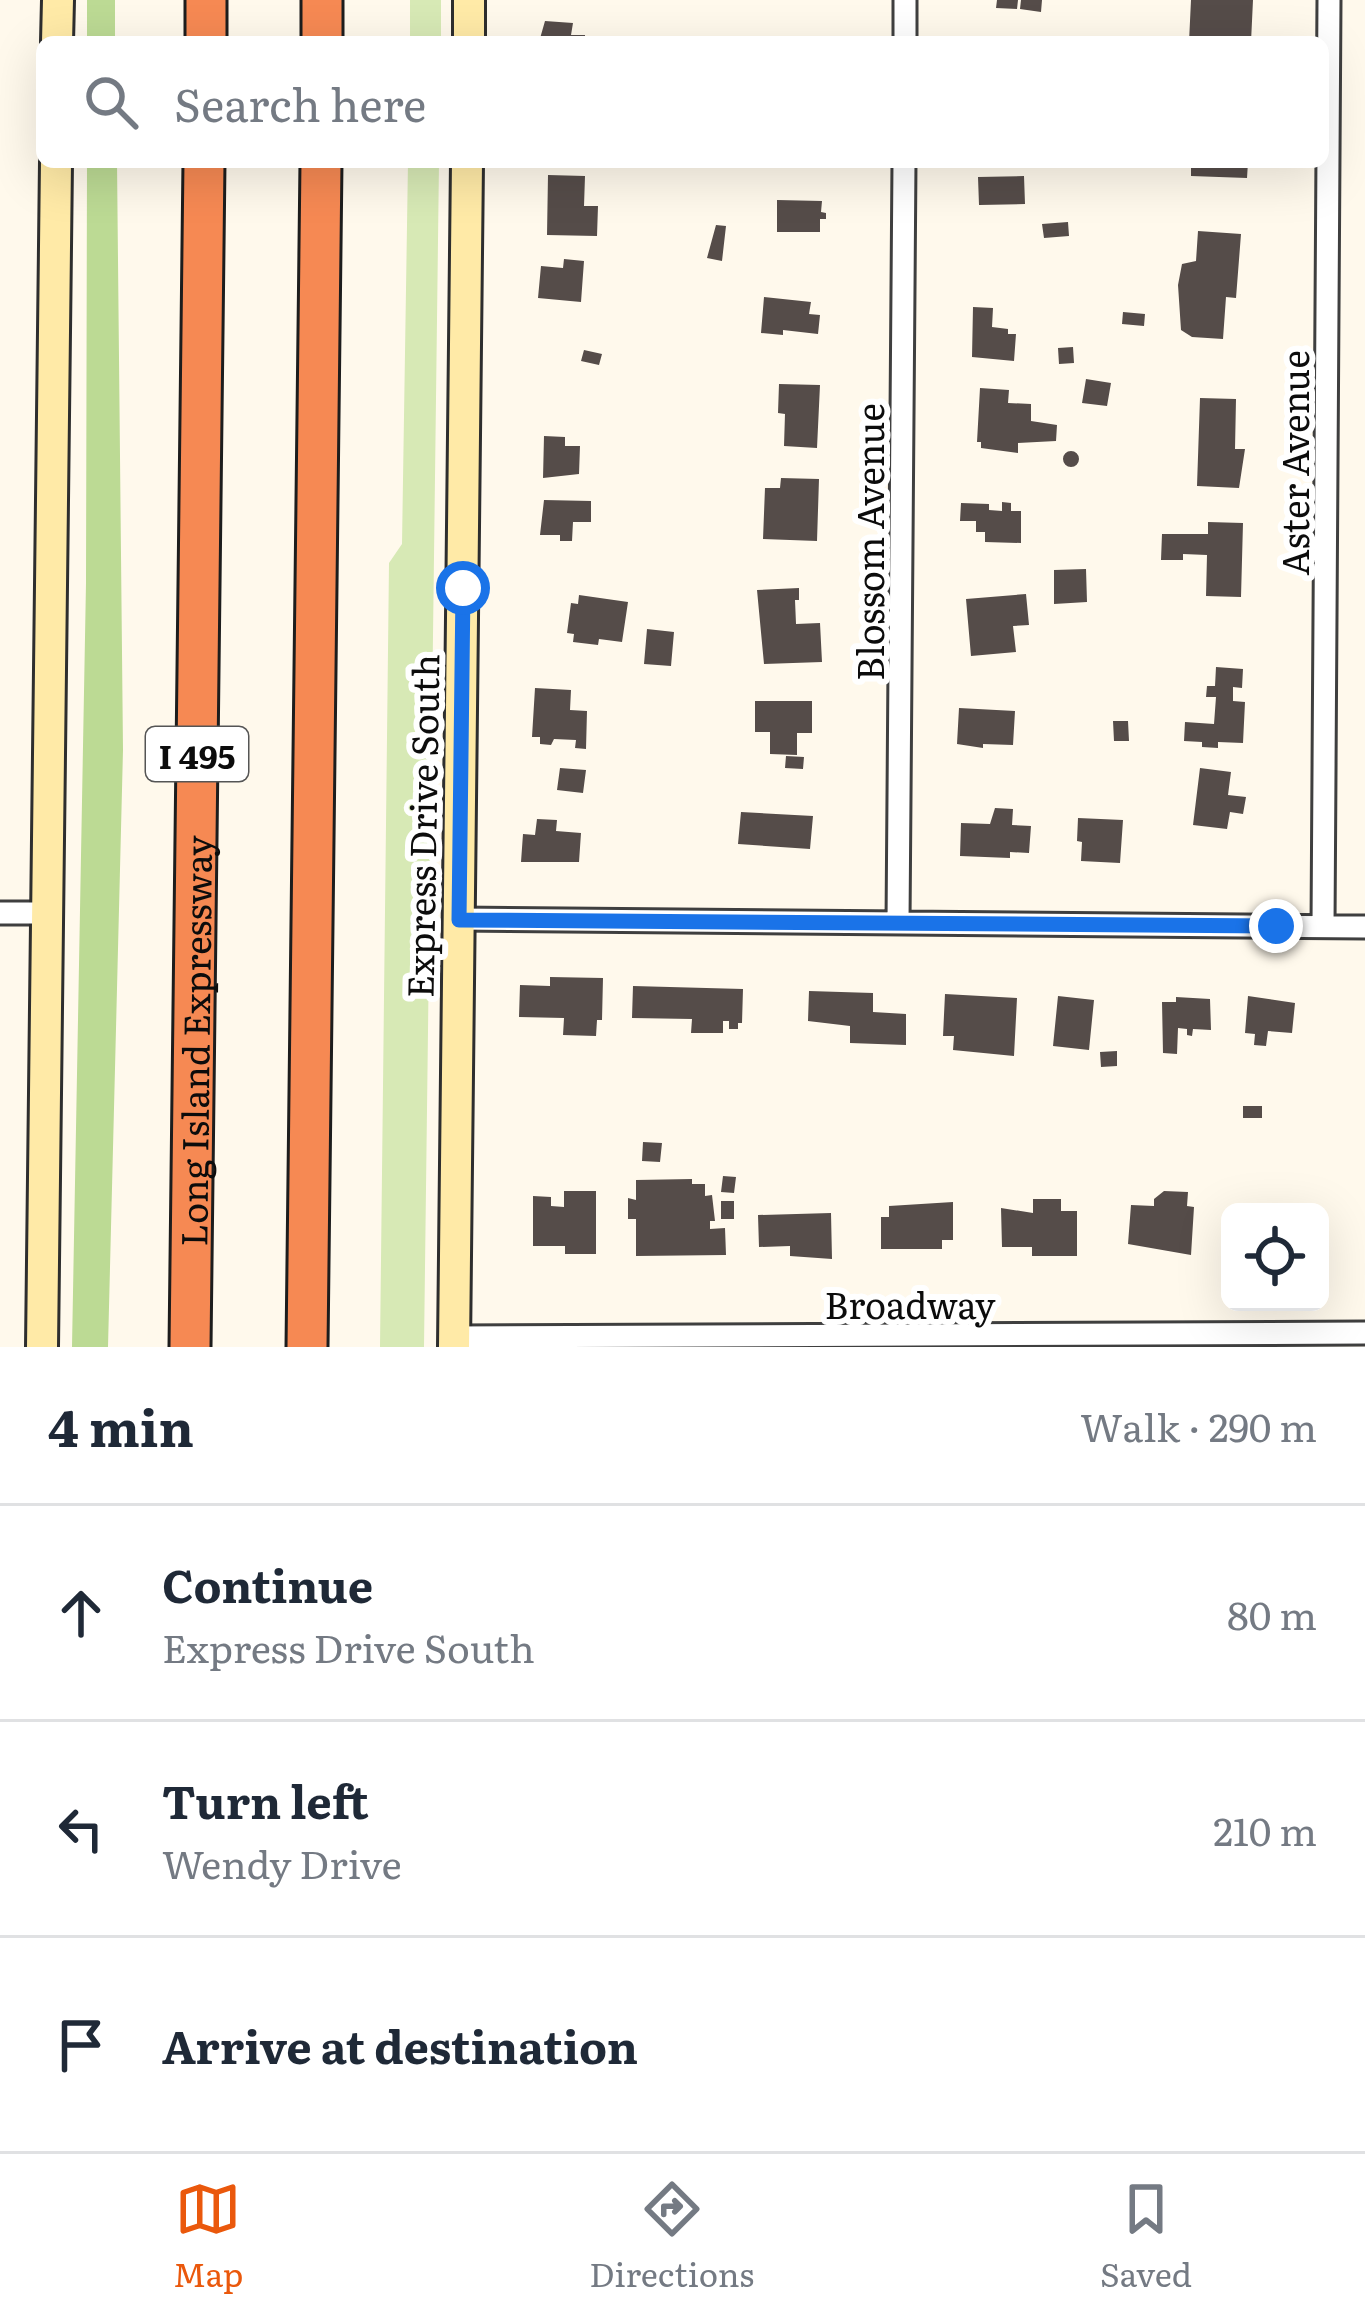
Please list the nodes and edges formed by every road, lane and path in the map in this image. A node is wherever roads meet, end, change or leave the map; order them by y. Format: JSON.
{"nodes":[{"id":1,"x":58,"y":0,"type":"edge"},
{"id":2,"x":206,"y":0,"type":"edge"},
{"id":3,"x":322,"y":0,"type":"edge"},
{"id":4,"x":469,"y":0,"type":"edge"},
{"id":5,"x":905,"y":0,"type":"edge"},
{"id":6,"x":1329,"y":0,"type":"edge"},
{"id":7,"x":57,"y":36,"type":"edge"},
{"id":8,"x":206,"y":36,"type":"edge"},
{"id":9,"x":322,"y":36,"type":"edge"},
{"id":10,"x":469,"y":36,"type":"edge"},
{"id":11,"x":905,"y":36,"type":"edge"},
{"id":12,"x":1329,"y":36,"type":"edge"},
{"id":13,"x":56,"y":168,"type":"edge"},
{"id":14,"x":204,"y":168,"type":"edge"},
{"id":15,"x":320,"y":168,"type":"edge"},
{"id":16,"x":467,"y":168,"type":"edge"},
{"id":17,"x":904,"y":168,"type":"edge"},
{"id":18,"x":1328,"y":168,"type":"edge"},
{"id":19,"x":0,"y":913,"type":"edge"},
{"id":20,"x":47,"y":914,"type":"junction"},
{"id":21,"x":459,"y":920,"type":"junction"},
{"id":22,"x":898,"y":923,"type":"junction"},
{"id":23,"x":1323,"y":926,"type":"junction"},
{"id":24,"x":1365,"y":927,"type":"edge"},
{"id":25,"x":1365,"y":1333,"type":"edge"},
{"id":26,"x":1297,"y":1341,"type":"edge"},
{"id":27,"x":454,"y":1342,"type":"edge"},
{"id":28,"x":899,"y":1342,"type":"edge"},
{"id":29,"x":42,"y":1347,"type":"edge"},
{"id":30,"x":190,"y":1347,"type":"edge"},
{"id":31,"x":307,"y":1347,"type":"edge"}],
"edges":[{"from":1,"to":7,"type":"main road"},
{"from":2,"to":8,"type":"highway"},
{"from":3,"to":9,"type":"highway"},
{"from":4,"to":10,"type":"main road"},
{"from":5,"to":11,"type":"street"},
{"from":6,"to":12,"type":"street","name":"Aster Avenue"},
{"from":13,"to":20,"type":"main road"},
{"from":14,"to":30,"type":"highway","name":"Long Island Expressway","number":"I 495"},
{"from":15,"to":31,"type":"highway"},
{"from":16,"to":21,"type":"main road","name":"Express Drive South"},
{"from":17,"to":22,"type":"street","name":"Blossom Avenue"},
{"from":18,"to":23,"type":"street","name":"Aster Avenue"},
{"from":19,"to":20,"type":"street"},
{"from":20,"to":29,"type":"main road"},
{"from":21,"to":22,"type":"street"},
{"from":21,"to":27,"type":"main road","name":"Express Drive South"},
{"from":22,"to":23,"type":"street"},
{"from":23,"to":24,"type":"street"},
{"from":25,"to":26,"type":"street","name":"Broadway"},
{"from":26,"to":28,"type":"street","name":"Broadway"},
{"from":27,"to":28,"type":"street","name":"Broadway"}]}
